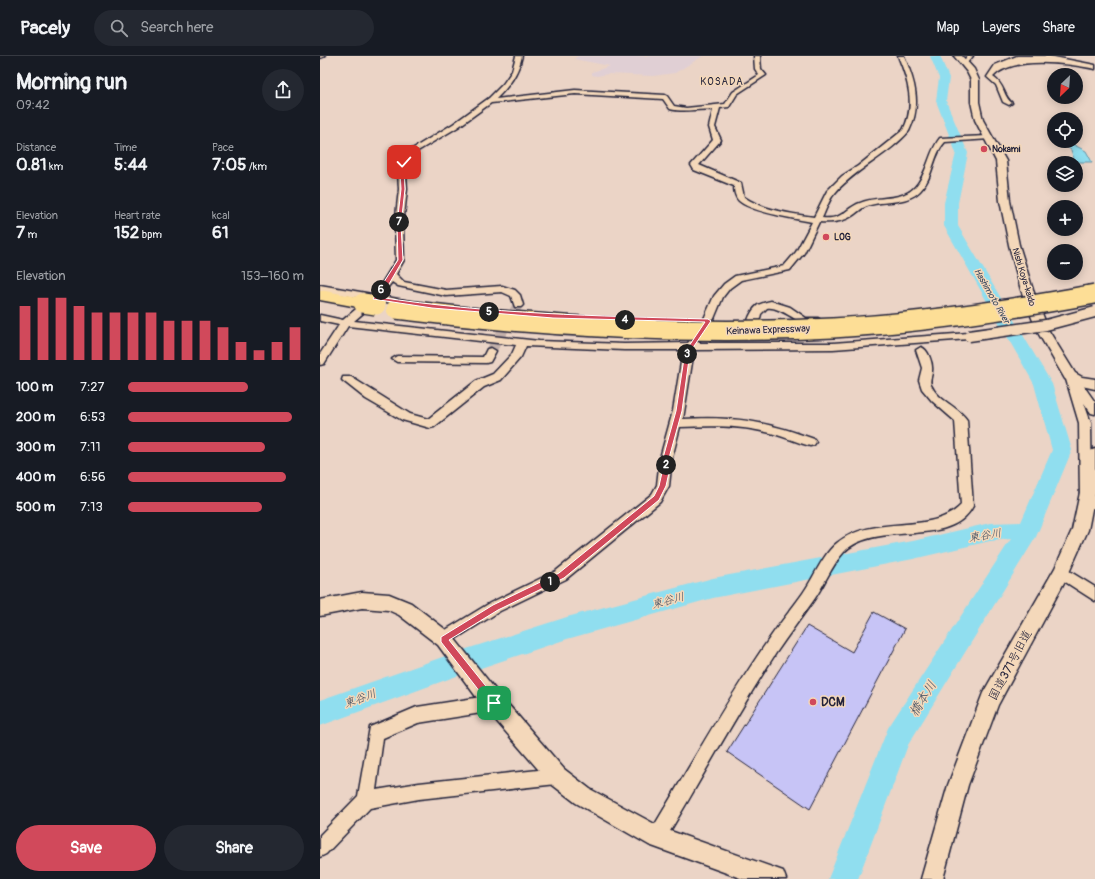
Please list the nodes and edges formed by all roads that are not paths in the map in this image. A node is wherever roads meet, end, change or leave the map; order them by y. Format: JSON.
{"nodes":[{"id":1,"x":519,"y":56,"type":"edge"},
{"id":2,"x":757,"y":56,"type":"edge"},
{"id":3,"x":901,"y":56,"type":"edge"},
{"id":4,"x":1041,"y":56,"type":"edge"},
{"id":5,"x":1019,"y":57,"type":"edge"},
{"id":6,"x":964,"y":58,"type":"edge"},
{"id":7,"x":1078,"y":59,"type":"edge"},
{"id":8,"x":910,"y":60,"type":"dead end"},
{"id":9,"x":1095,"y":67,"type":"edge"},
{"id":10,"x":907,"y":69,"type":"junction"},
{"id":11,"x":486,"y":102,"type":"junction"},
{"id":12,"x":1009,"y":103,"type":"dead end"},
{"id":13,"x":704,"y":107,"type":"junction"},
{"id":14,"x":988,"y":138,"type":"junction"},
{"id":15,"x":816,"y":220,"type":"junction"},
{"id":16,"x":392,"y":274,"type":"junction"},
{"id":17,"x":320,"y":288,"type":"edge"},
{"id":18,"x":1095,"y":294,"type":"edge"},
{"id":19,"x":320,"y":295,"type":"edge"},
{"id":20,"x":371,"y":302,"type":"junction"},
{"id":21,"x":518,"y":305,"type":"dead end"},
{"id":22,"x":947,"y":311,"type":"dead end"},
{"id":23,"x":1095,"y":312,"type":"edge"},
{"id":24,"x":320,"y":318,"type":"edge"},
{"id":25,"x":708,"y":321,"type":"junction"},
{"id":26,"x":345,"y":323,"type":"junction"},
{"id":27,"x":751,"y":324,"type":"junction"},
{"id":28,"x":787,"y":327,"type":"junction"},
{"id":29,"x":908,"y":341,"type":"junction"},
{"id":30,"x":522,"y":343,"type":"junction"},
{"id":31,"x":690,"y":347,"type":"junction"},
{"id":32,"x":750,"y":347,"type":"junction"},
{"id":33,"x":793,"y":347,"type":"junction"},
{"id":34,"x":921,"y":350,"type":"dead end"},
{"id":35,"x":491,"y":351,"type":"tunnel mouth"},
{"id":36,"x":397,"y":359,"type":"dead end"},
{"id":37,"x":320,"y":362,"type":"edge"},
{"id":38,"x":1070,"y":376,"type":"junction"},
{"id":39,"x":347,"y":380,"type":"dead end"},
{"id":40,"x":1095,"y":384,"type":"edge"},
{"id":41,"x":1095,"y":410,"type":"edge"},
{"id":42,"x":676,"y":423,"type":"junction"},
{"id":43,"x":810,"y":442,"type":"dead end"},
{"id":44,"x":1095,"y":455,"type":"edge"},
{"id":45,"x":1091,"y":502,"type":"edge"},
{"id":46,"x":1060,"y":572,"type":"junction"},
{"id":47,"x":1095,"y":595,"type":"edge"},
{"id":48,"x":320,"y":608,"type":"edge"},
{"id":49,"x":448,"y":644,"type":"junction"},
{"id":50,"x":490,"y":699,"type":"junction"},
{"id":51,"x":557,"y":776,"type":"junction"},
{"id":52,"x":366,"y":800,"type":"junction"},
{"id":53,"x":657,"y":837,"type":"junction"},
{"id":54,"x":320,"y":848,"type":"edge"},
{"id":55,"x":775,"y":879,"type":"edge"},
{"id":56,"x":932,"y":879,"type":"edge"}],
"edges":[{"from":1,"to":11,"type":"street"},
{"from":2,"to":13,"type":"street"},
{"from":3,"to":10,"type":"street"},
{"from":4,"to":5,"type":"street"},
{"from":4,"to":7,"type":"street"},
{"from":5,"to":12,"type":"street"},
{"from":6,"to":14,"type":"street","name":"Nishi Koya-kaido"},
{"from":7,"to":9,"type":"street"},
{"from":8,"to":10,"type":"street"},
{"from":10,"to":15,"type":"street"},
{"from":11,"to":13,"type":"street"},
{"from":11,"to":16,"type":"street"},
{"from":13,"to":15,"type":"street"},
{"from":14,"to":15,"type":"street"},
{"from":14,"to":38,"type":"street","name":"Nishi Koya-kaido"},
{"from":15,"to":25,"type":"street"},
{"from":16,"to":20,"type":"street"},
{"from":16,"to":21,"type":"street"},
{"from":17,"to":20,"type":"street"},
{"from":18,"to":20,"type":"highway","name":"Keinawa Expressway","bridge":true},
{"from":19,"to":20,"type":"highway","name":"Keinawa Expressway"},
{"from":20,"to":25,"type":"street"},
{"from":20,"to":26,"type":"street"},
{"from":22,"to":27,"type":"street"},
{"from":23,"to":29,"type":"street","bridge":true},
{"from":24,"to":26,"type":"street"},
{"from":25,"to":27,"type":"street"},
{"from":25,"to":31,"type":"street"},
{"from":26,"to":30,"type":"street"},
{"from":26,"to":37,"type":"street"},
{"from":27,"to":28,"type":"street"},
{"from":27,"to":32,"type":"street"},
{"from":28,"to":29,"type":"street"},
{"from":28,"to":33,"type":"street"},
{"from":29,"to":33,"type":"street"},
{"from":30,"to":31,"type":"street"},
{"from":30,"to":39,"type":"street"},
{"from":31,"to":32,"type":"street"},
{"from":31,"to":42,"type":"street"},
{"from":32,"to":33,"type":"street"},
{"from":34,"to":53,"type":"street"},
{"from":35,"to":36,"type":"street"},
{"from":38,"to":40,"type":"street"},
{"from":38,"to":41,"type":"street"},
{"from":38,"to":45,"type":"street","name":"Nishi Koya-kaido"},
{"from":42,"to":43,"type":"street"},
{"from":42,"to":49,"type":"street"},
{"from":44,"to":45,"type":"street","name":"国道371号旧道"},
{"from":45,"to":46,"type":"street","name":"国道371号旧道"},
{"from":46,"to":47,"type":"street"},
{"from":46,"to":56,"type":"street","name":"国道371号旧道"},
{"from":48,"to":49,"type":"street"},
{"from":49,"to":50,"type":"street"},
{"from":50,"to":51,"type":"street"},
{"from":50,"to":52,"type":"street"},
{"from":51,"to":52,"type":"street"},
{"from":51,"to":53,"type":"street"},
{"from":52,"to":54,"type":"street"},
{"from":53,"to":55,"type":"street"}]}
